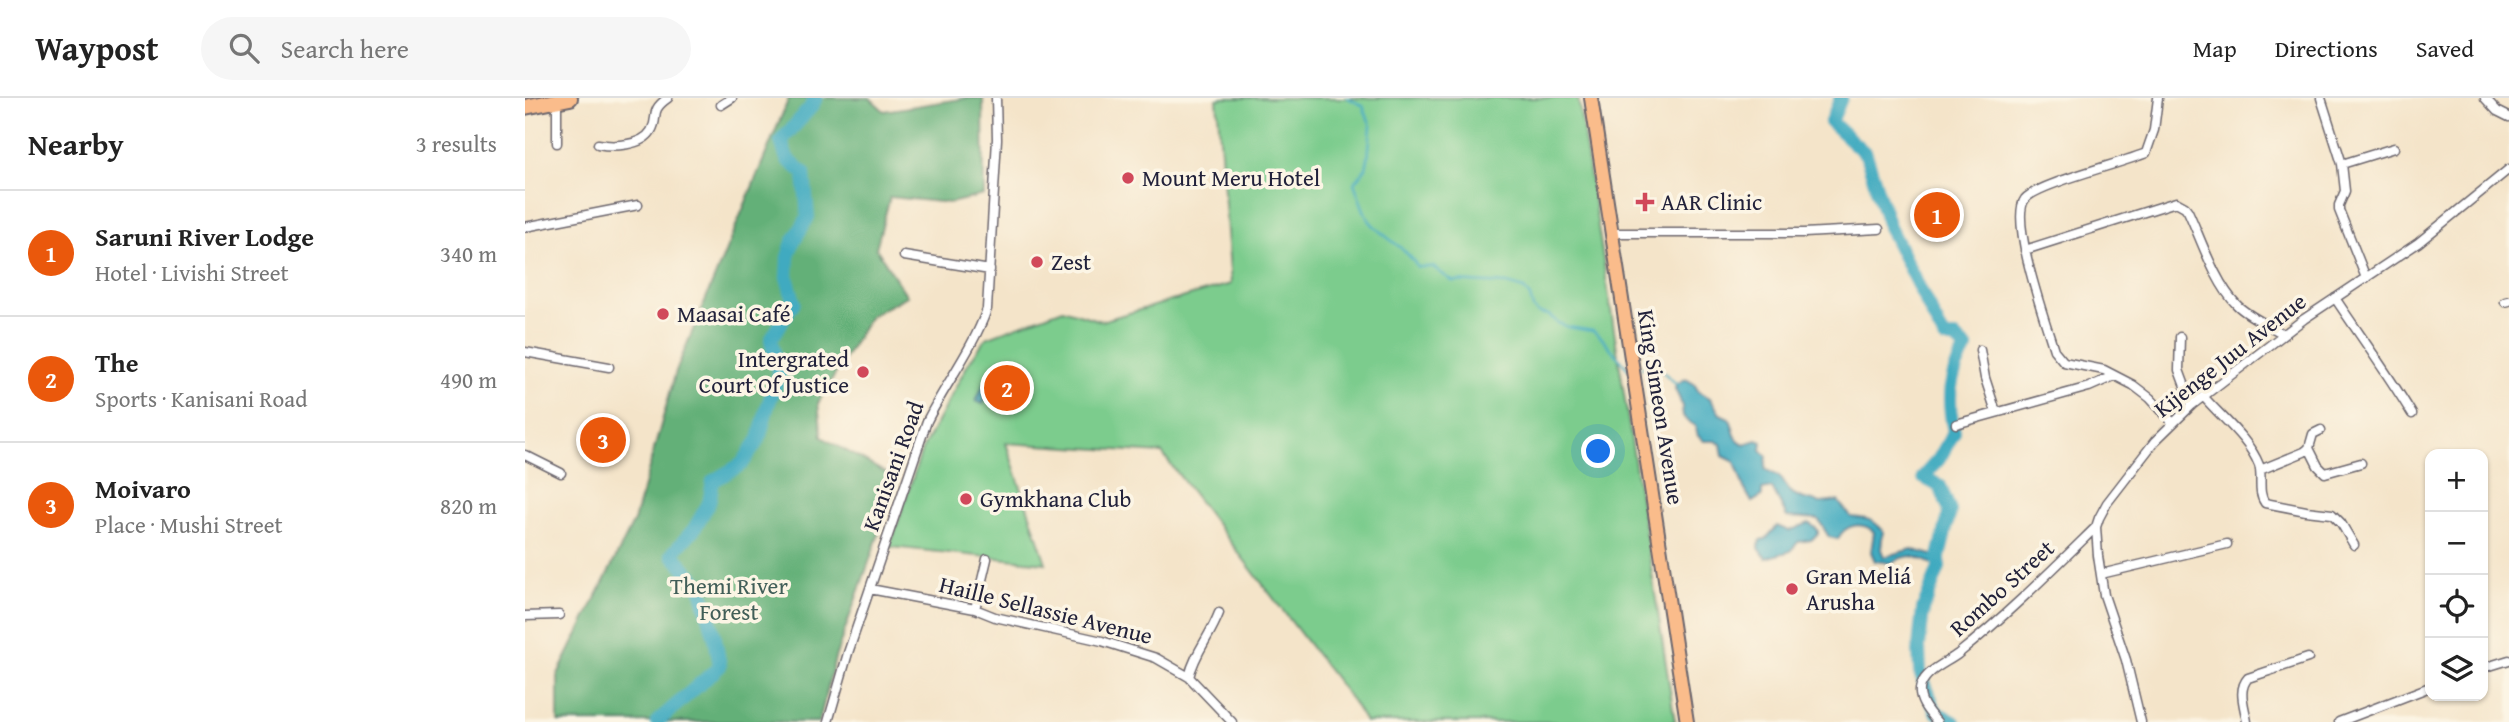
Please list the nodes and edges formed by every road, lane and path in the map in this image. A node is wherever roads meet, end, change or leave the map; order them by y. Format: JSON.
{"nodes":[{"id":1,"x":668,"y":98,"type":"edge"},
{"id":2,"x":732,"y":98,"type":"edge"},
{"id":3,"x":996,"y":98,"type":"edge"},
{"id":4,"x":1591,"y":98,"type":"edge"},
{"id":5,"x":2158,"y":98,"type":"edge"},
{"id":6,"x":2321,"y":98,"type":"edge"},
{"id":7,"x":2484,"y":98,"type":"edge"},
{"id":8,"x":563,"y":100,"type":"edge"},
{"id":9,"x":720,"y":105,"type":"dead end"},
{"id":10,"x":525,"y":107,"type":"edge"},
{"id":11,"x":2509,"y":117,"type":"edge"},
{"id":12,"x":557,"y":143,"type":"dead end"},
{"id":13,"x":598,"y":144,"type":"dead end"},
{"id":14,"x":2394,"y":148,"type":"dead end"},
{"id":15,"x":2342,"y":164,"type":"junction"},
{"id":16,"x":2509,"y":169,"type":"edge"},
{"id":17,"x":638,"y":205,"type":"dead end"},
{"id":18,"x":525,"y":227,"type":"edge"},
{"id":19,"x":1879,"y":229,"type":"dead end"},
{"id":20,"x":1613,"y":233,"type":"junction"},
{"id":21,"x":2025,"y":250,"type":"junction"},
{"id":22,"x":904,"y":256,"type":"dead end"},
{"id":23,"x":991,"y":270,"type":"junction"},
{"id":24,"x":2367,"y":278,"type":"junction"},
{"id":25,"x":2335,"y":298,"type":"junction"},
{"id":26,"x":2284,"y":334,"type":"junction"},
{"id":27,"x":2180,"y":337,"type":"dead end"},
{"id":28,"x":1980,"y":349,"type":"dead end"},
{"id":29,"x":525,"y":352,"type":"edge"},
{"id":30,"x":609,"y":367,"type":"dead end"},
{"id":31,"x":2114,"y":376,"type":"junction"},
{"id":32,"x":2203,"y":397,"type":"junction"},
{"id":33,"x":2192,"y":405,"type":"junction"},
{"id":34,"x":1996,"y":412,"type":"junction"},
{"id":35,"x":2412,"y":414,"type":"dead end"},
{"id":36,"x":2172,"y":422,"type":"junction"},
{"id":37,"x":1956,"y":424,"type":"dead end"},
{"id":38,"x":2321,"y":430,"type":"dead end"},
{"id":39,"x":2309,"y":448,"type":"junction"},
{"id":40,"x":525,"y":455,"type":"edge"},
{"id":41,"x":2361,"y":463,"type":"dead end"},
{"id":42,"x":2260,"y":470,"type":"junction"},
{"id":43,"x":561,"y":473,"type":"dead end"},
{"id":44,"x":2096,"y":527,"type":"junction"},
{"id":45,"x":2227,"y":544,"type":"dead end"},
{"id":46,"x":2354,"y":545,"type":"dead end"},
{"id":47,"x":987,"y":559,"type":"dead end"},
{"id":48,"x":2101,"y":574,"type":"junction"},
{"id":49,"x":870,"y":589,"type":"junction"},
{"id":50,"x":975,"y":609,"type":"junction"},
{"id":51,"x":1219,"y":613,"type":"dead end"},
{"id":52,"x":559,"y":615,"type":"dead end"},
{"id":53,"x":525,"y":616,"type":"edge"},
{"id":54,"x":2308,"y":658,"type":"dead end"},
{"id":55,"x":2509,"y":660,"type":"edge"},
{"id":56,"x":2488,"y":666,"type":"edge"},
{"id":57,"x":1189,"y":677,"type":"junction"},
{"id":58,"x":2425,"y":689,"type":"edge"},
{"id":59,"x":828,"y":722,"type":"edge"},
{"id":60,"x":1232,"y":722,"type":"edge"},
{"id":61,"x":1686,"y":722,"type":"edge"},
{"id":62,"x":1937,"y":722,"type":"edge"},
{"id":63,"x":2141,"y":722,"type":"edge"},
{"id":64,"x":2247,"y":722,"type":"edge"},
{"id":65,"x":2339,"y":722,"type":"edge"}],
"edges":[{"from":1,"to":13,"type":"street"},
{"from":2,"to":9,"type":"street"},
{"from":3,"to":23,"type":"street","name":"Kanisani Road"},
{"from":4,"to":20,"type":"main road","name":"King Simeon Avenue"},
{"from":5,"to":21,"type":"street"},
{"from":6,"to":15,"type":"street"},
{"from":7,"to":11,"type":"street"},
{"from":8,"to":10,"type":"highway"},
{"from":8,"to":12,"type":"street"},
{"from":14,"to":15,"type":"street"},
{"from":15,"to":24,"type":"street"},
{"from":16,"to":24,"type":"street","name":"Kijenge Juu Avenue"},
{"from":17,"to":18,"type":"street"},
{"from":19,"to":20,"type":"street"},
{"from":20,"to":61,"type":"main road","name":"King Simeon Avenue"},
{"from":21,"to":26,"type":"street"},
{"from":21,"to":31,"type":"street"},
{"from":22,"to":23,"type":"street"},
{"from":23,"to":49,"type":"street","name":"Kanisani Road"},
{"from":24,"to":25,"type":"street","name":"Kijenge Juu Avenue"},
{"from":25,"to":26,"type":"street","name":"Kijenge Juu Avenue"},
{"from":25,"to":35,"type":"street"},
{"from":26,"to":32,"type":"street","name":"Kijenge Juu Avenue"},
{"from":27,"to":33,"type":"street"},
{"from":28,"to":34,"type":"street"},
{"from":29,"to":30,"type":"street"},
{"from":31,"to":34,"type":"street"},
{"from":31,"to":36,"type":"street"},
{"from":32,"to":33,"type":"street","name":"Kijenge Juu Avenue"},
{"from":32,"to":42,"type":"street"},
{"from":33,"to":36,"type":"street","name":"Kijenge Juu Avenue"},
{"from":34,"to":37,"type":"street"},
{"from":36,"to":44,"type":"street","name":"Kijenge Juu Avenue"},
{"from":38,"to":39,"type":"street"},
{"from":39,"to":41,"type":"street"},
{"from":39,"to":42,"type":"street"},
{"from":40,"to":43,"type":"street"},
{"from":42,"to":46,"type":"street"},
{"from":44,"to":48,"type":"street"},
{"from":44,"to":62,"type":"street","name":"Rombo Street"},
{"from":45,"to":48,"type":"street"},
{"from":47,"to":50,"type":"street"},
{"from":48,"to":63,"type":"street"},
{"from":49,"to":50,"type":"street","name":"Haille Sellassie Avenue"},
{"from":49,"to":59,"type":"street","name":"Kanisani Road"},
{"from":50,"to":57,"type":"street","name":"Haille Sellassie Avenue"},
{"from":51,"to":57,"type":"street"},
{"from":52,"to":53,"type":"street"},
{"from":54,"to":64,"type":"street"},
{"from":55,"to":56,"type":"street"},
{"from":57,"to":60,"type":"street","name":"Haille Sellassie Avenue"},
{"from":58,"to":65,"type":"street"}]}
